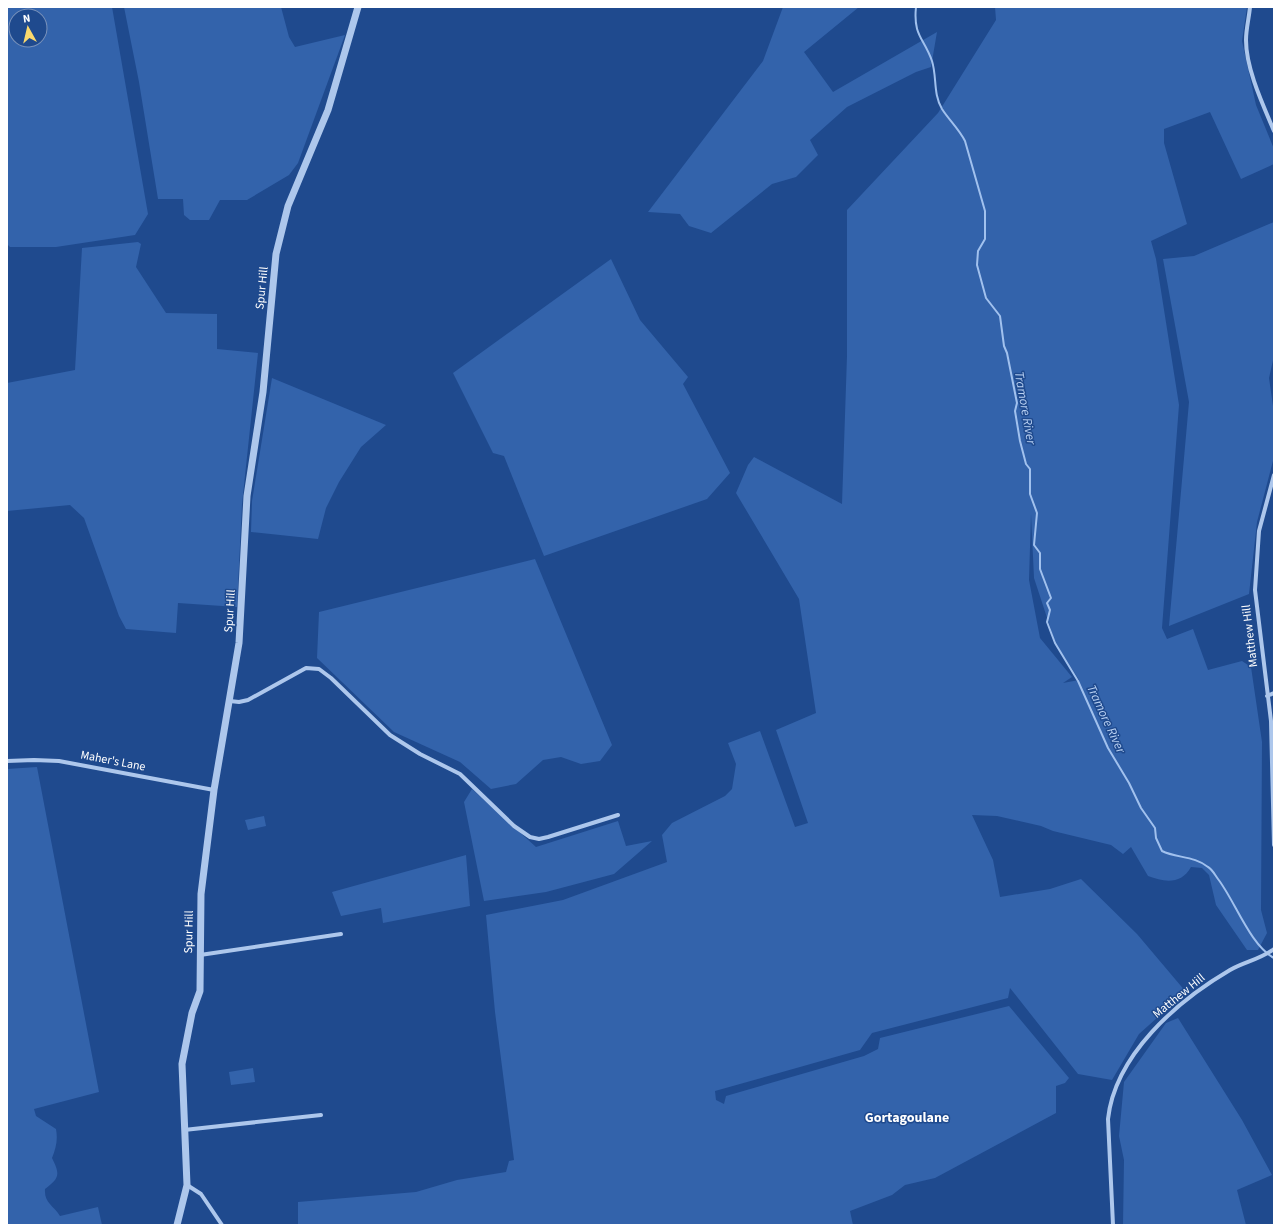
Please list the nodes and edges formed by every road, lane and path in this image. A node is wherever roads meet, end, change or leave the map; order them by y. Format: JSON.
{"nodes":[{"id":1,"x":358,"y":7,"type":"edge"},
{"id":2,"x":1250,"y":7,"type":"edge"},
{"id":3,"x":1274,"y":131,"type":"edge"},
{"id":4,"x":1274,"y":475,"type":"edge"},
{"id":5,"x":1274,"y":693,"type":"edge"},
{"id":6,"x":1268,"y":696,"type":"junction"},
{"id":7,"x":230,"y":702,"type":"junction"},
{"id":8,"x":7,"y":761,"type":"edge"},
{"id":9,"x":214,"y":790,"type":"junction"},
{"id":10,"x":618,"y":815,"type":"dead end"},
{"id":11,"x":1274,"y":845,"type":"edge"},
{"id":12,"x":341,"y":934,"type":"dead end"},
{"id":13,"x":1274,"y":949,"type":"edge"},
{"id":14,"x":200,"y":955,"type":"junction"},
{"id":15,"x":321,"y":1115,"type":"dead end"},
{"id":16,"x":184,"y":1130,"type":"junction"},
{"id":17,"x":187,"y":1185,"type":"junction"},
{"id":18,"x":177,"y":1225,"type":"edge"},
{"id":19,"x":222,"y":1225,"type":"edge"},
{"id":20,"x":1113,"y":1225,"type":"edge"}],
"edges":[{"from":1,"to":7,"type":"street","name":"Spur Hill"},
{"from":2,"to":3,"type":"street"},
{"from":4,"to":6,"type":"street","name":"Matthew Hill"},
{"from":5,"to":6,"type":"street"},
{"from":6,"to":11,"type":"street","name":"Matthew Hill"},
{"from":7,"to":9,"type":"street","name":"Spur Hill"},
{"from":7,"to":10,"type":"street"},
{"from":8,"to":9,"type":"street","name":"Maher's Lane"},
{"from":9,"to":14,"type":"street","name":"Spur Hill"},
{"from":12,"to":14,"type":"street"},
{"from":13,"to":20,"type":"street","name":"Matthew Hill"},
{"from":14,"to":16,"type":"street","name":"Spur Hill"},
{"from":15,"to":16,"type":"street"},
{"from":16,"to":17,"type":"street","name":"Spur Hill"},
{"from":17,"to":18,"type":"street","name":"Spur Hill"},
{"from":17,"to":19,"type":"street"}]}
